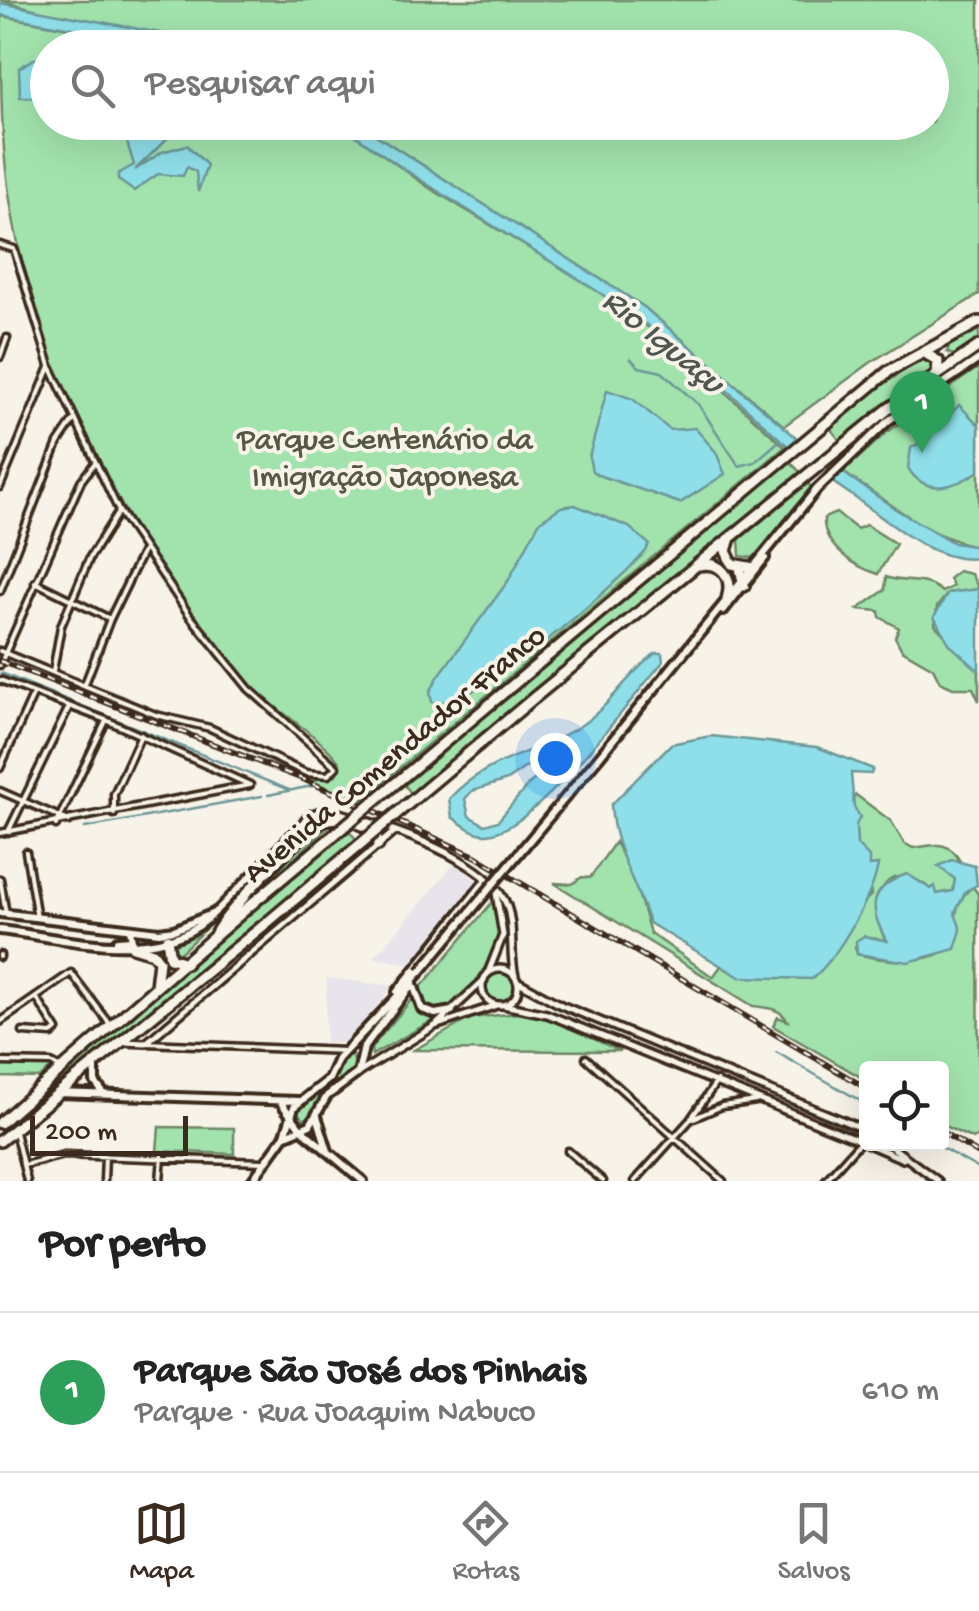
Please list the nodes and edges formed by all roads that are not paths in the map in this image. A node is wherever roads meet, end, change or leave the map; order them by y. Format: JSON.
{"nodes":[{"id":1,"x":0,"y":244,"type":"edge"},
{"id":2,"x":979,"y":322,"type":"edge"},
{"id":3,"x":947,"y":337,"type":"junction"},
{"id":4,"x":7,"y":338,"type":"dead end"},
{"id":5,"x":979,"y":346,"type":"edge"},
{"id":6,"x":920,"y":352,"type":"junction"},
{"id":7,"x":0,"y":357,"type":"edge"},
{"id":8,"x":962,"y":357,"type":"junction"},
{"id":9,"x":979,"y":359,"type":"edge"},
{"id":10,"x":50,"y":366,"type":"junction"},
{"id":11,"x":935,"y":377,"type":"junction"},
{"id":12,"x":74,"y":420,"type":"junction"},
{"id":13,"x":846,"y":452,"type":"junction"},
{"id":14,"x":94,"y":464,"type":"junction"},
{"id":15,"x":0,"y":487,"type":"edge"},
{"id":16,"x":118,"y":512,"type":"junction"},
{"id":17,"x":730,"y":538,"type":"junction"},
{"id":18,"x":770,"y":548,"type":"junction"},
{"id":19,"x":144,"y":550,"type":"junction"},
{"id":20,"x":692,"y":568,"type":"junction"},
{"id":21,"x":754,"y":568,"type":"joint"},
{"id":22,"x":743,"y":578,"type":"junction"},
{"id":23,"x":36,"y":582,"type":"junction"},
{"id":24,"x":0,"y":590,"type":"edge"},
{"id":25,"x":72,"y":599,"type":"junction"},
{"id":26,"x":727,"y":599,"type":"junction"},
{"id":27,"x":110,"y":619,"type":"junction"},
{"id":28,"x":710,"y":622,"type":"junction"},
{"id":29,"x":3,"y":652,"type":"edge"},
{"id":30,"x":1,"y":664,"type":"edge"},
{"id":31,"x":53,"y":671,"type":"junction"},
{"id":32,"x":0,"y":680,"type":"edge"},
{"id":33,"x":86,"y":684,"type":"junction"},
{"id":34,"x":34,"y":692,"type":"junction"},
{"id":35,"x":69,"y":707,"type":"junction"},
{"id":36,"x":106,"y":720,"type":"junction"},
{"id":37,"x":141,"y":735,"type":"junction"},
{"id":38,"x":0,"y":768,"type":"edge"},
{"id":39,"x":0,"y":791,"type":"edge"},
{"id":40,"x":23,"y":801,"type":"junction"},
{"id":41,"x":114,"y":814,"type":"junction"},
{"id":42,"x":60,"y":817,"type":"junction"},
{"id":43,"x":72,"y":822,"type":"junction"},
{"id":44,"x":56,"y":825,"type":"junction"},
{"id":45,"x":385,"y":829,"type":"junction"},
{"id":46,"x":8,"y":832,"type":"junction"},
{"id":47,"x":394,"y":832,"type":"junction"},
{"id":48,"x":0,"y":833,"type":"edge"},
{"id":49,"x":381,"y":843,"type":"junction"},
{"id":50,"x":26,"y":852,"type":"dead end"},
{"id":51,"x":0,"y":879,"type":"edge"},
{"id":52,"x":486,"y":880,"type":"junction"},
{"id":53,"x":495,"y":890,"type":"junction"},
{"id":54,"x":215,"y":912,"type":"junction"},
{"id":55,"x":3,"y":913,"type":"edge"},
{"id":56,"x":37,"y":918,"type":"junction"},
{"id":57,"x":0,"y":930,"type":"edge"},
{"id":58,"x":130,"y":930,"type":"junction"},
{"id":59,"x":166,"y":938,"type":"junction"},
{"id":60,"x":213,"y":940,"type":"junction"},
{"id":61,"x":96,"y":942,"type":"junction"},
{"id":62,"x":133,"y":947,"type":"junction"},
{"id":63,"x":186,"y":963,"type":"junction"},
{"id":64,"x":420,"y":972,"type":"junction"},
{"id":65,"x":486,"y":977,"type":"junction"},
{"id":66,"x":516,"y":978,"type":"junction"},
{"id":67,"x":413,"y":983,"type":"junction"},
{"id":68,"x":153,"y":991,"type":"junction"},
{"id":69,"x":395,"y":996,"type":"junction"},
{"id":70,"x":36,"y":998,"type":"junction"},
{"id":71,"x":500,"y":1006,"type":"junction"},
{"id":72,"x":452,"y":1011,"type":"junction"},
{"id":73,"x":0,"y":1022,"type":"edge"},
{"id":74,"x":169,"y":1024,"type":"junction"},
{"id":75,"x":435,"y":1026,"type":"junction"},
{"id":76,"x":112,"y":1027,"type":"junction"},
{"id":77,"x":23,"y":1032,"type":"dead end"},
{"id":78,"x":119,"y":1042,"type":"junction"},
{"id":79,"x":146,"y":1043,"type":"junction"},
{"id":80,"x":174,"y":1044,"type":"junction"},
{"id":81,"x":675,"y":1050,"type":"junction"},
{"id":82,"x":348,"y":1052,"type":"junction"},
{"id":83,"x":384,"y":1056,"type":"junction"},
{"id":84,"x":98,"y":1058,"type":"junction"},
{"id":85,"x":586,"y":1058,"type":"dead end"},
{"id":86,"x":363,"y":1059,"type":"junction"},
{"id":87,"x":0,"y":1062,"type":"edge"},
{"id":88,"x":671,"y":1063,"type":"junction"},
{"id":89,"x":63,"y":1069,"type":"junction"},
{"id":90,"x":358,"y":1074,"type":"junction"},
{"id":91,"x":717,"y":1082,"type":"junction"},
{"id":92,"x":56,"y":1093,"type":"junction"},
{"id":93,"x":105,"y":1095,"type":"junction"},
{"id":94,"x":300,"y":1101,"type":"junction"},
{"id":95,"x":761,"y":1101,"type":"junction"},
{"id":96,"x":278,"y":1102,"type":"junction"},
{"id":97,"x":813,"y":1106,"type":"junction"},
{"id":98,"x":292,"y":1113,"type":"junction"},
{"id":99,"x":317,"y":1116,"type":"junction"},
{"id":100,"x":808,"y":1119,"type":"junction"},
{"id":101,"x":690,"y":1120,"type":"junction"},
{"id":102,"x":0,"y":1123,"type":"edge"},
{"id":103,"x":859,"y":1127,"type":"edge"},
{"id":104,"x":14,"y":1128,"type":"junction"},
{"id":105,"x":301,"y":1129,"type":"junction"},
{"id":106,"x":285,"y":1135,"type":"junction"},
{"id":107,"x":674,"y":1137,"type":"junction"},
{"id":108,"x":0,"y":1140,"type":"edge"},
{"id":109,"x":859,"y":1140,"type":"edge"},
{"id":110,"x":859,"y":1148,"type":"edge"},
{"id":111,"x":568,"y":1151,"type":"dead end"},
{"id":112,"x":886,"y":1151,"type":"edge"},
{"id":113,"x":897,"y":1151,"type":"edge"},
{"id":114,"x":329,"y":1152,"type":"junction"},
{"id":115,"x":105,"y":1156,"type":"junction"},
{"id":116,"x":162,"y":1156,"type":"junction"},
{"id":117,"x":263,"y":1162,"type":"junction"},
{"id":118,"x":911,"y":1162,"type":"junction"},
{"id":119,"x":24,"y":1166,"type":"junction"},
{"id":120,"x":27,"y":1181,"type":"edge"},
{"id":121,"x":104,"y":1181,"type":"edge"},
{"id":122,"x":160,"y":1181,"type":"edge"},
{"id":123,"x":252,"y":1181,"type":"edge"},
{"id":124,"x":363,"y":1181,"type":"edge"},
{"id":125,"x":603,"y":1181,"type":"edge"},
{"id":126,"x":636,"y":1181,"type":"edge"},
{"id":127,"x":723,"y":1181,"type":"edge"},
{"id":128,"x":825,"y":1181,"type":"edge"},
{"id":129,"x":938,"y":1181,"type":"edge"}],
"edges":[{"from":1,"to":10,"type":"street"},
{"from":2,"to":3,"type":"highway","name":"Avenida Comendador Franco"},
{"from":3,"to":6,"type":"highway","name":"Avenida Comendador Franco"},
{"from":3,"to":8,"type":"highway"},
{"from":4,"to":7,"type":"street"},
{"from":5,"to":8,"type":"highway","name":"Avenida Comendador Franco"},
{"from":6,"to":11,"type":"highway"},
{"from":6,"to":60,"type":"highway","name":"Avenida Comendador Franco","bridge":true},
{"from":8,"to":11,"type":"highway","name":"Avenida Comendador Franco"},
{"from":9,"to":13,"type":"main road"},
{"from":10,"to":12,"type":"street"},
{"from":10,"to":15,"type":"street"},
{"from":11,"to":13,"type":"highway","name":"Avenida Comendador Franco"},
{"from":12,"to":14,"type":"street"},
{"from":12,"to":24,"type":"street"},
{"from":13,"to":17,"type":"highway","name":"Avenida Comendador Franco"},
{"from":13,"to":18,"type":"main road"},
{"from":14,"to":16,"type":"street"},
{"from":14,"to":23,"type":"street"},
{"from":16,"to":19,"type":"street"},
{"from":16,"to":25,"type":"street"},
{"from":17,"to":20,"type":"highway","name":"Avenida Comendador Franco"},
{"from":17,"to":22,"type":"highway"},
{"from":18,"to":21,"type":"main road"},
{"from":18,"to":22,"type":"main road"},
{"from":19,"to":27,"type":"street"},
{"from":19,"to":33,"type":"street"},
{"from":20,"to":26,"type":"highway"},
{"from":20,"to":78,"type":"highway","name":"Avenida Comendador Franco","bridge":true},
{"from":21,"to":22,"type":"highway"},
{"from":22,"to":26,"type":"main road"},
{"from":22,"to":28,"type":"main road"},
{"from":23,"to":25,"type":"street"},
{"from":23,"to":29,"type":"street"},
{"from":25,"to":27,"type":"street"},
{"from":25,"to":31,"type":"street"},
{"from":26,"to":28,"type":"main road"},
{"from":27,"to":33,"type":"street"},
{"from":28,"to":64,"type":"main road","bridge":true},
{"from":29,"to":30,"type":"street"},
{"from":29,"to":31,"type":"street"},
{"from":31,"to":33,"type":"street"},
{"from":32,"to":34,"type":"street"},
{"from":34,"to":35,"type":"street"},
{"from":34,"to":38,"type":"street"},
{"from":35,"to":36,"type":"street"},
{"from":35,"to":40,"type":"street"},
{"from":36,"to":37,"type":"street"},
{"from":36,"to":42,"type":"street"},
{"from":37,"to":41,"type":"street"},
{"from":37,"to":41,"type":"street"},
{"from":39,"to":40,"type":"street"},
{"from":40,"to":42,"type":"street"},
{"from":40,"to":46,"type":"street"},
{"from":41,"to":43,"type":"street"},
{"from":42,"to":43,"type":"street"},
{"from":42,"to":44,"type":"street"},
{"from":43,"to":44,"type":"street"},
{"from":44,"to":46,"type":"street"},
{"from":45,"to":47,"type":"street"},
{"from":45,"to":49,"type":"street","name":"Avenida Comendador Franco"},
{"from":45,"to":54,"type":"street"},
{"from":46,"to":48,"type":"street"},
{"from":47,"to":49,"type":"street","name":"Avenida Comendador Franco"},
{"from":47,"to":52,"type":"street"},
{"from":49,"to":60,"type":"highway"},
{"from":49,"to":74,"type":"street","name":"Avenida Comendador Franco"},
{"from":50,"to":56,"type":"street"},
{"from":51,"to":55,"type":"street"},
{"from":52,"to":53,"type":"street"},
{"from":52,"to":69,"type":"main road"},
{"from":53,"to":65,"type":"street"},
{"from":53,"to":66,"type":"street"},
{"from":54,"to":58,"type":"main road"},
{"from":54,"to":59,"type":"main road"},
{"from":55,"to":56,"type":"main road"},
{"from":56,"to":58,"type":"main road"},
{"from":57,"to":61,"type":"main road"},
{"from":58,"to":61,"type":"main road"},
{"from":59,"to":62,"type":"main road"},
{"from":59,"to":63,"type":"highway"},
{"from":60,"to":63,"type":"highway","name":"Avenida Comendador Franco"},
{"from":61,"to":62,"type":"main road"},
{"from":62,"to":68,"type":"highway"},
{"from":63,"to":68,"type":"highway","name":"Avenida Comendador Franco"},
{"from":64,"to":67,"type":"main road"},
{"from":64,"to":69,"type":"main road"},
{"from":65,"to":66,"type":"street"},
{"from":65,"to":71,"type":"street"},
{"from":65,"to":72,"type":"street"},
{"from":66,"to":71,"type":"street"},
{"from":66,"to":81,"type":"street"},
{"from":67,"to":72,"type":"main road"},
{"from":67,"to":86,"type":"main road"},
{"from":68,"to":76,"type":"highway","name":"Avenida Comendador Franco"},
{"from":69,"to":82,"type":"main road"},
{"from":70,"to":73,"type":"street"},
{"from":70,"to":76,"type":"street"},
{"from":70,"to":77,"type":"street"},
{"from":71,"to":75,"type":"street"},
{"from":71,"to":88,"type":"street"},
{"from":72,"to":75,"type":"street"},
{"from":74,"to":79,"type":"street","name":"Avenida Comendador Franco"},
{"from":74,"to":80,"type":"street"},
{"from":75,"to":83,"type":"street"},
{"from":76,"to":89,"type":"highway","name":"Avenida Comendador Franco"},
{"from":78,"to":79,"type":"street"},
{"from":78,"to":84,"type":"highway","name":"Avenida Comendador Franco"},
{"from":79,"to":80,"type":"street"},
{"from":80,"to":82,"type":"street"},
{"from":81,"to":88,"type":"street"},
{"from":81,"to":97,"type":"street"},
{"from":82,"to":86,"type":"main road"},
{"from":82,"to":94,"type":"main road"},
{"from":83,"to":86,"type":"street"},
{"from":83,"to":90,"type":"street"},
{"from":84,"to":92,"type":"highway","name":"Avenida Comendador Franco"},
{"from":84,"to":93,"type":"main road"},
{"from":85,"to":107,"type":"street"},
{"from":86,"to":90,"type":"main road"},
{"from":87,"to":89,"type":"street"},
{"from":88,"to":91,"type":"street"},
{"from":89,"to":102,"type":"highway","name":"Avenida Comendador Franco"},
{"from":90,"to":99,"type":"main road"},
{"from":91,"to":95,"type":"street"},
{"from":91,"to":101,"type":"street"},
{"from":92,"to":93,"type":"main road"},
{"from":92,"to":104,"type":"highway","name":"Avenida Comendador Franco"},
{"from":93,"to":96,"type":"main road"},
{"from":94,"to":96,"type":"main road"},
{"from":94,"to":98,"type":"main road"},
{"from":95,"to":100,"type":"street"},
{"from":95,"to":101,"type":"street"},
{"from":96,"to":98,"type":"main road"},
{"from":97,"to":100,"type":"street"},
{"from":97,"to":103,"type":"street"},
{"from":98,"to":105,"type":"main road"},
{"from":98,"to":106,"type":"main road"},
{"from":99,"to":105,"type":"main road"},
{"from":99,"to":114,"type":"main road"},
{"from":100,"to":109,"type":"street"},
{"from":101,"to":107,"type":"street"},
{"from":104,"to":108,"type":"highway","name":"Avenida Comendador Franco"},
{"from":104,"to":119,"type":"street"},
{"from":105,"to":106,"type":"main road"},
{"from":105,"to":114,"type":"main road"},
{"from":106,"to":117,"type":"main road"},
{"from":107,"to":126,"type":"street"},
{"from":107,"to":127,"type":"street"},
{"from":110,"to":128,"type":"street"},
{"from":111,"to":125,"type":"street"},
{"from":112,"to":118,"type":"street"},
{"from":113,"to":118,"type":"street"},
{"from":114,"to":124,"type":"main road"},
{"from":115,"to":116,"type":"street"},
{"from":115,"to":119,"type":"street"},
{"from":115,"to":121,"type":"street"},
{"from":116,"to":117,"type":"street"},
{"from":116,"to":122,"type":"street"},
{"from":117,"to":123,"type":"main road"},
{"from":118,"to":129,"type":"street"},
{"from":119,"to":120,"type":"street"}]}
